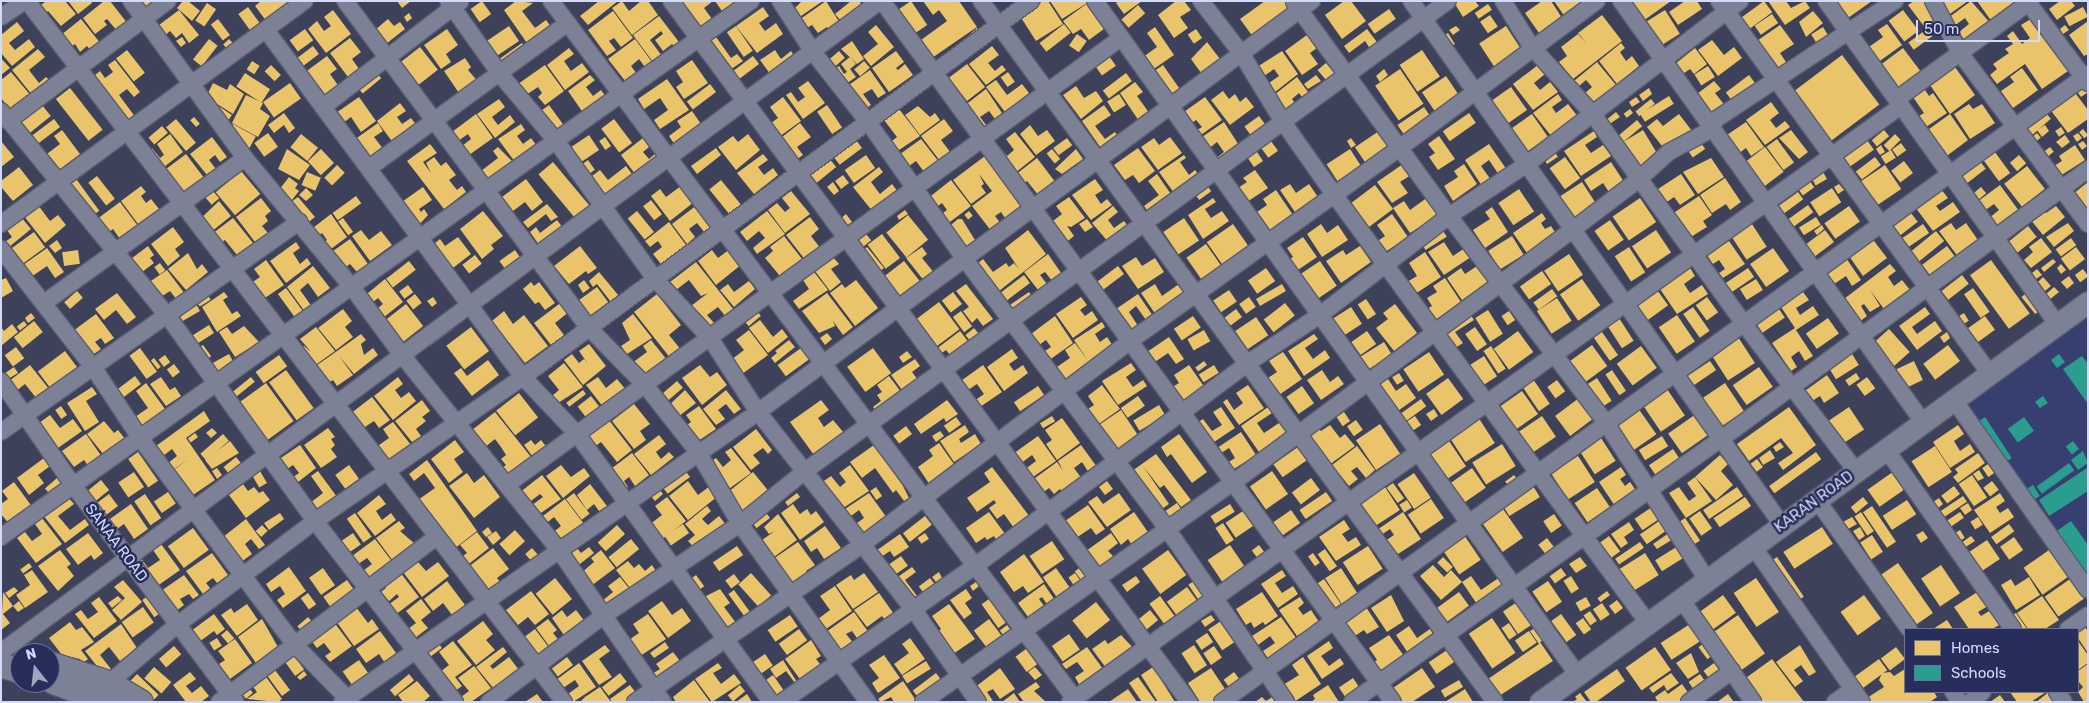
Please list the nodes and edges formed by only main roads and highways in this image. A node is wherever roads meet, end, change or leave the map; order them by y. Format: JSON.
{"nodes":[{"id":1,"x":60,"y":669,"type":"edge"},
{"id":2,"x":60,"y":683,"type":"edge"},
{"id":3,"x":108,"y":692,"type":"edge"},
{"id":4,"x":141,"y":702,"type":"edge"}],
"edges":[{"from":1,"to":3,"type":"main road"},
{"from":2,"to":3,"type":"main road"},
{"from":3,"to":4,"type":"main road"}]}
